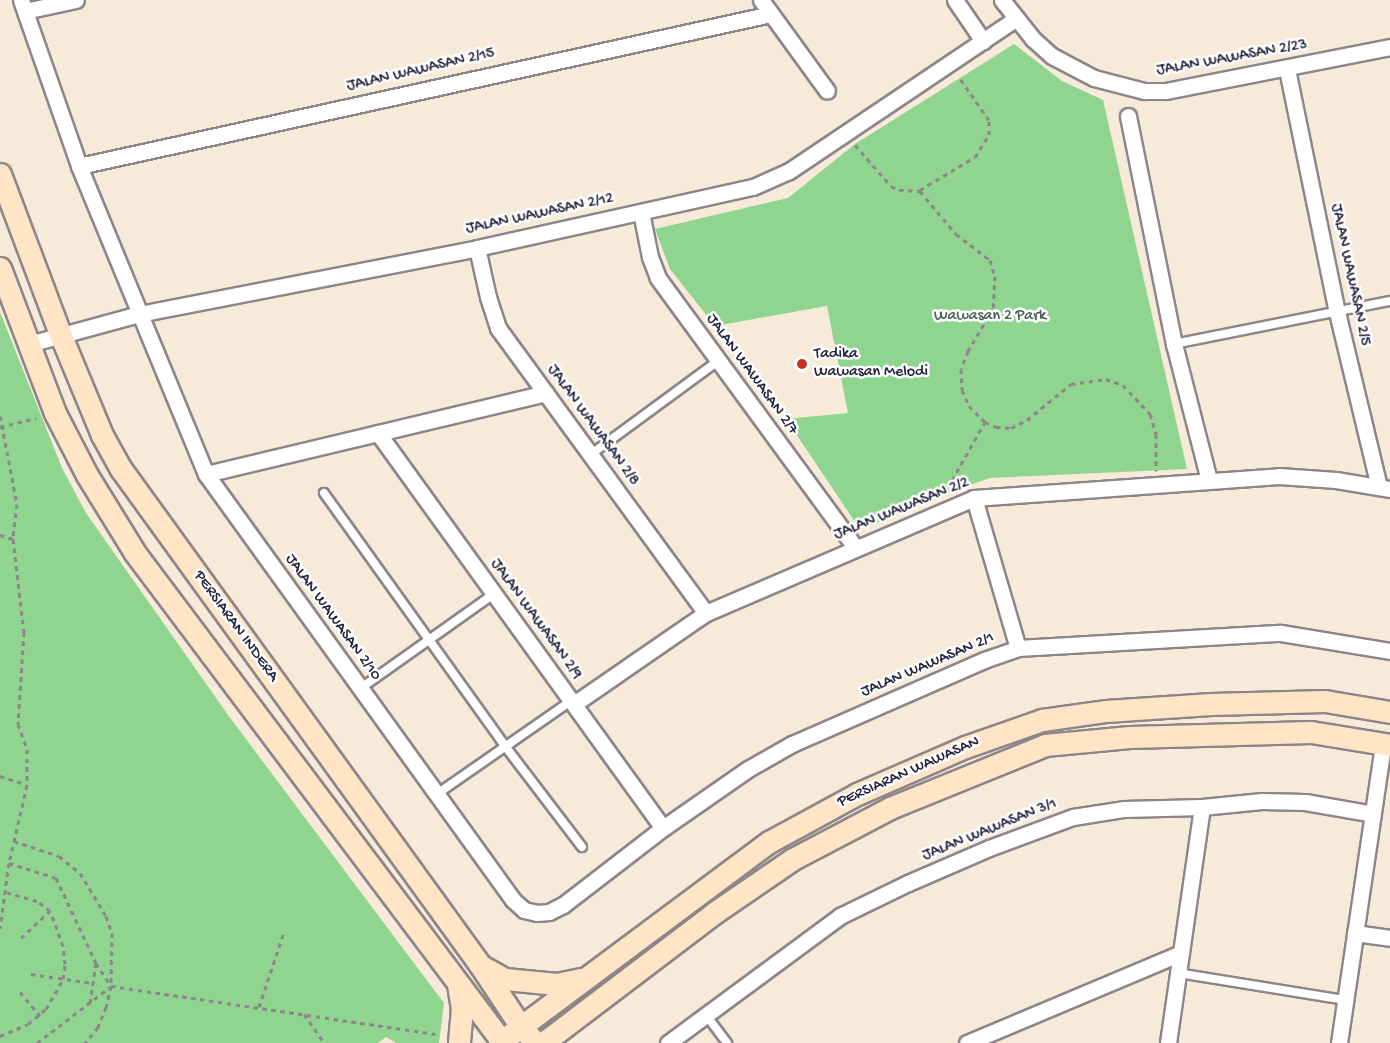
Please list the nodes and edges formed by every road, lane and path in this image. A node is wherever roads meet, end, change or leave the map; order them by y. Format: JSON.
{"nodes":[{"id":1,"x":76,"y":0,"type":"edge"},
{"id":2,"x":761,"y":0,"type":"edge"},
{"id":3,"x":955,"y":0,"type":"edge"},
{"id":4,"x":1002,"y":0,"type":"edge"},
{"id":5,"x":23,"y":5,"type":"edge"},
{"id":6,"x":771,"y":14,"type":"junction"},
{"id":7,"x":1016,"y":19,"type":"junction"},
{"id":8,"x":983,"y":40,"type":"junction"},
{"id":9,"x":1390,"y":47,"type":"edge"},
{"id":10,"x":950,"y":62,"type":"junction"},
{"id":11,"x":1287,"y":69,"type":"junction"},
{"id":12,"x":827,"y":91,"type":"dead end"},
{"id":13,"x":1128,"y":116,"type":"dead end"},
{"id":14,"x":846,"y":131,"type":"junction"},
{"id":15,"x":79,"y":166,"type":"junction"},
{"id":16,"x":0,"y":174,"type":"edge"},
{"id":17,"x":920,"y":191,"type":"junction"},
{"id":18,"x":641,"y":212,"type":"junction"},
{"id":19,"x":477,"y":248,"type":"junction"},
{"id":20,"x":0,"y":268,"type":"edge"},
{"id":21,"x":1390,"y":301,"type":"edge"},
{"id":22,"x":1337,"y":312,"type":"junction"},
{"id":23,"x":139,"y":314,"type":"junction"},
{"id":24,"x":61,"y":336,"type":"junction"},
{"id":25,"x":29,"y":344,"type":"junction"},
{"id":26,"x":1174,"y":344,"type":"junction"},
{"id":27,"x":718,"y":361,"type":"junction"},
{"id":28,"x":545,"y":393,"type":"junction"},
{"id":29,"x":0,"y":416,"type":"edge"},
{"id":30,"x":44,"y":416,"type":"dead end"},
{"id":31,"x":985,"y":422,"type":"junction"},
{"id":32,"x":1,"y":427,"type":"edge"},
{"id":33,"x":378,"y":433,"type":"junction"},
{"id":34,"x":590,"y":455,"type":"junction"},
{"id":35,"x":1156,"y":471,"type":"dead end"},
{"id":36,"x":206,"y":474,"type":"junction"},
{"id":37,"x":1209,"y":480,"type":"junction"},
{"id":38,"x":1384,"y":488,"type":"edge"},
{"id":39,"x":324,"y":493,"type":"dead end"},
{"id":40,"x":974,"y":498,"type":"junction"},
{"id":41,"x":952,"y":508,"type":"junction"},
{"id":42,"x":0,"y":535,"type":"edge"},
{"id":43,"x":13,"y":539,"type":"junction"},
{"id":44,"x":855,"y":547,"type":"junction"},
{"id":45,"x":494,"y":594,"type":"junction"},
{"id":46,"x":706,"y":613,"type":"junction"},
{"id":47,"x":429,"y":640,"type":"junction"},
{"id":48,"x":1018,"y":648,"type":"junction"},
{"id":49,"x":1390,"y":651,"type":"edge"},
{"id":50,"x":360,"y":688,"type":"junction"},
{"id":51,"x":1325,"y":701,"type":"junction"},
{"id":52,"x":572,"y":702,"type":"junction"},
{"id":53,"x":1390,"y":712,"type":"edge"},
{"id":54,"x":1388,"y":741,"type":"edge"},
{"id":55,"x":505,"y":746,"type":"junction"},
{"id":56,"x":0,"y":776,"type":"edge"},
{"id":57,"x":27,"y":785,"type":"junction"},
{"id":58,"x":437,"y":794,"type":"junction"},
{"id":59,"x":1202,"y":807,"type":"junction"},
{"id":60,"x":1373,"y":814,"type":"junction"},
{"id":61,"x":663,"y":828,"type":"junction"},
{"id":62,"x":14,"y":841,"type":"junction"},
{"id":63,"x":582,"y":848,"type":"dead end"},
{"id":64,"x":9,"y":863,"type":"junction"},
{"id":65,"x":5,"y":892,"type":"junction"},
{"id":66,"x":50,"y":911,"type":"junction"},
{"id":67,"x":537,"y":914,"type":"joint"},
{"id":68,"x":0,"y":928,"type":"edge"},
{"id":69,"x":284,"y":932,"type":"dead end"},
{"id":70,"x":1355,"y":933,"type":"junction"},
{"id":71,"x":21,"y":938,"type":"dead end"},
{"id":72,"x":1390,"y":938,"type":"edge"},
{"id":73,"x":1181,"y":953,"type":"junction"},
{"id":74,"x":96,"y":963,"type":"junction"},
{"id":75,"x":480,"y":965,"type":"junction"},
{"id":76,"x":1179,"y":973,"type":"junction"},
{"id":77,"x":32,"y":974,"type":"dead end"},
{"id":78,"x":584,"y":978,"type":"junction"},
{"id":79,"x":63,"y":979,"type":"junction"},
{"id":80,"x":457,"y":981,"type":"junction"},
{"id":81,"x":92,"y":983,"type":"junction"},
{"id":82,"x":111,"y":986,"type":"junction"},
{"id":83,"x":20,"y":992,"type":"dead end"},
{"id":84,"x":1346,"y":1000,"type":"junction"},
{"id":85,"x":90,"y":1003,"type":"junction"},
{"id":86,"x":258,"y":1008,"type":"junction"},
{"id":87,"x":304,"y":1014,"type":"junction"},
{"id":88,"x":706,"y":1015,"type":"junction"},
{"id":89,"x":39,"y":1016,"type":"junction"},
{"id":90,"x":520,"y":1027,"type":"junction"},
{"id":91,"x":435,"y":1034,"type":"dead end"},
{"id":92,"x":0,"y":1035,"type":"edge"},
{"id":93,"x":501,"y":1042,"type":"edge"},
{"id":94,"x":37,"y":1043,"type":"edge"},
{"id":95,"x":85,"y":1043,"type":"edge"},
{"id":96,"x":324,"y":1043,"type":"edge"},
{"id":97,"x":459,"y":1043,"type":"edge"},
{"id":98,"x":536,"y":1043,"type":"edge"},
{"id":99,"x":543,"y":1043,"type":"edge"},
{"id":100,"x":668,"y":1043,"type":"edge"},
{"id":101,"x":726,"y":1043,"type":"edge"},
{"id":102,"x":967,"y":1043,"type":"edge"},
{"id":103,"x":1168,"y":1043,"type":"edge"},
{"id":104,"x":1340,"y":1043,"type":"edge"}],
"edges":[{"from":1,"to":5,"type":"street"},
{"from":2,"to":6,"type":"street"},
{"from":3,"to":8,"type":"street"},
{"from":4,"to":7,"type":"street","name":"JALAN WAWASAN 2/23"},
{"from":5,"to":15,"type":"street","name":"JALAN WAWASAN 2/10"},
{"from":6,"to":12,"type":"street"},
{"from":6,"to":15,"type":"street","name":"JALAN WAWASAN 2/15"},
{"from":7,"to":8,"type":"street","name":"JALAN WAWASAN 2/12"},
{"from":7,"to":11,"type":"street","name":"JALAN WAWASAN 2/23"},
{"from":8,"to":10,"type":"street","name":"JALAN WAWASAN 2/12"},
{"from":9,"to":11,"type":"street","name":"JALAN WAWASAN 2/23"},
{"from":10,"to":14,"type":"street","name":"JALAN WAWASAN 2/12"},
{"from":10,"to":17,"type":"path"},
{"from":11,"to":22,"type":"street","name":"JALAN WAWASAN 2/5"},
{"from":13,"to":26,"type":"street"},
{"from":14,"to":17,"type":"path"},
{"from":14,"to":18,"type":"street","name":"JALAN WAWASAN 2/12"},
{"from":15,"to":23,"type":"street","name":"JALAN WAWASAN 2/10"},
{"from":16,"to":24,"type":"main road","name":"PERSIARAN INDERA"},
{"from":17,"to":31,"type":"path"},
{"from":18,"to":19,"type":"street","name":"JALAN WAWASAN 2/12"},
{"from":18,"to":27,"type":"street","name":"JALAN WAWASAN 2/7"},
{"from":19,"to":23,"type":"street","name":"JALAN WAWASAN 2/12"},
{"from":19,"to":28,"type":"street","name":"JALAN WAWASAN 2/8"},
{"from":20,"to":25,"type":"main road"},
{"from":21,"to":22,"type":"lane"},
{"from":22,"to":26,"type":"lane"},
{"from":22,"to":38,"type":"street","name":"JALAN WAWASAN 2/5"},
{"from":23,"to":24,"type":"street","name":"JALAN WAWASAN 2/12"},
{"from":23,"to":36,"type":"street","name":"JALAN WAWASAN 2/10"},
{"from":24,"to":25,"type":"street","name":"JALAN WAWASAN 2/12"},
{"from":24,"to":75,"type":"main road","name":"PERSIARAN INDERA"},
{"from":25,"to":80,"type":"main road"},
{"from":26,"to":37,"type":"street"},
{"from":27,"to":34,"type":"lane"},
{"from":27,"to":44,"type":"street","name":"JALAN WAWASAN 2/7"},
{"from":28,"to":33,"type":"street"},
{"from":28,"to":34,"type":"street","name":"JALAN WAWASAN 2/8"},
{"from":29,"to":32,"type":"path"},
{"from":30,"to":32,"type":"path"},
{"from":31,"to":35,"type":"path"},
{"from":31,"to":41,"type":"path"},
{"from":32,"to":43,"type":"path"},
{"from":33,"to":36,"type":"street"},
{"from":33,"to":45,"type":"street","name":"JALAN WAWASAN 2/9"},
{"from":34,"to":46,"type":"street","name":"JALAN WAWASAN 2/8"},
{"from":36,"to":50,"type":"street","name":"JALAN WAWASAN 2/10"},
{"from":37,"to":38,"type":"street","name":"JALAN WAWASAN 2/2"},
{"from":37,"to":40,"type":"street","name":"JALAN WAWASAN 2/2"},
{"from":39,"to":47,"type":"lane"},
{"from":40,"to":41,"type":"street","name":"JALAN WAWASAN 2/2"},
{"from":40,"to":48,"type":"street"},
{"from":41,"to":44,"type":"street","name":"JALAN WAWASAN 2/2"},
{"from":42,"to":43,"type":"path"},
{"from":43,"to":57,"type":"path"},
{"from":44,"to":46,"type":"street","name":"JALAN WAWASAN 2/2"},
{"from":45,"to":47,"type":"lane"},
{"from":45,"to":52,"type":"street","name":"JALAN WAWASAN 2/9"},
{"from":46,"to":52,"type":"street","name":"JALAN WAWASAN 2/2"},
{"from":47,"to":50,"type":"lane"},
{"from":47,"to":55,"type":"lane"},
{"from":48,"to":49,"type":"street","name":"JALAN WAWASAN 2/1"},
{"from":48,"to":61,"type":"street","name":"JALAN WAWASAN 2/1"},
{"from":50,"to":58,"type":"street","name":"JALAN WAWASAN 2/10"},
{"from":51,"to":53,"type":"main road","name":"PERSIARAN WAWASAN"},
{"from":51,"to":54,"type":"main road"},
{"from":51,"to":78,"type":"main road","name":"PERSIARAN WAWASAN"},
{"from":52,"to":55,"type":"lane"},
{"from":52,"to":61,"type":"street","name":"JALAN WAWASAN 2/9"},
{"from":54,"to":60,"type":"street"},
{"from":54,"to":99,"type":"main road","name":"PERSIARAN WAWASAN"},
{"from":55,"to":58,"type":"lane"},
{"from":55,"to":63,"type":"lane"},
{"from":56,"to":57,"type":"path"},
{"from":57,"to":62,"type":"path"},
{"from":58,"to":67,"type":"street","name":"JALAN WAWASAN 2/10"},
{"from":59,"to":60,"type":"street","name":"JALAN WAWASAN 3/1"},
{"from":59,"to":73,"type":"street"},
{"from":59,"to":88,"type":"street","name":"JALAN WAWASAN 3/1"},
{"from":60,"to":70,"type":"street"},
{"from":61,"to":67,"type":"street","name":"JALAN WAWASAN 2/1"},
{"from":62,"to":64,"type":"path"},
{"from":62,"to":82,"type":"path"},
{"from":64,"to":65,"type":"path"},
{"from":64,"to":74,"type":"path"},
{"from":65,"to":66,"type":"path"},
{"from":65,"to":68,"type":"path"},
{"from":66,"to":71,"type":"path"},
{"from":66,"to":79,"type":"path"},
{"from":69,"to":86,"type":"path"},
{"from":70,"to":72,"type":"street"},
{"from":70,"to":84,"type":"street"},
{"from":73,"to":76,"type":"street"},
{"from":73,"to":102,"type":"street"},
{"from":74,"to":81,"type":"path"},
{"from":74,"to":82,"type":"path"},
{"from":75,"to":78,"type":"main road"},
{"from":75,"to":90,"type":"main road","name":"PERSIARAN INDERA"},
{"from":76,"to":84,"type":"lane"},
{"from":76,"to":103,"type":"street"},
{"from":77,"to":79,"type":"path"},
{"from":78,"to":90,"type":"main road","name":"PERSIARAN WAWASAN"},
{"from":79,"to":81,"type":"path"},
{"from":79,"to":89,"type":"path"},
{"from":80,"to":93,"type":"main road"},
{"from":80,"to":97,"type":"main road"},
{"from":81,"to":85,"type":"path"},
{"from":82,"to":85,"type":"path"},
{"from":82,"to":86,"type":"path"},
{"from":82,"to":95,"type":"path"},
{"from":83,"to":89,"type":"path"},
{"from":84,"to":104,"type":"street"},
{"from":85,"to":94,"type":"path"},
{"from":86,"to":87,"type":"path"},
{"from":87,"to":91,"type":"path"},
{"from":87,"to":96,"type":"path"},
{"from":88,"to":100,"type":"street","name":"JALAN WAWASAN 3/1"},
{"from":88,"to":101,"type":"lane"},
{"from":89,"to":92,"type":"path"},
{"from":90,"to":93,"type":"main road","name":"PERSIARAN WAWASAN"},
{"from":90,"to":98,"type":"main road","name":"PERSIARAN INDERA"}]}
